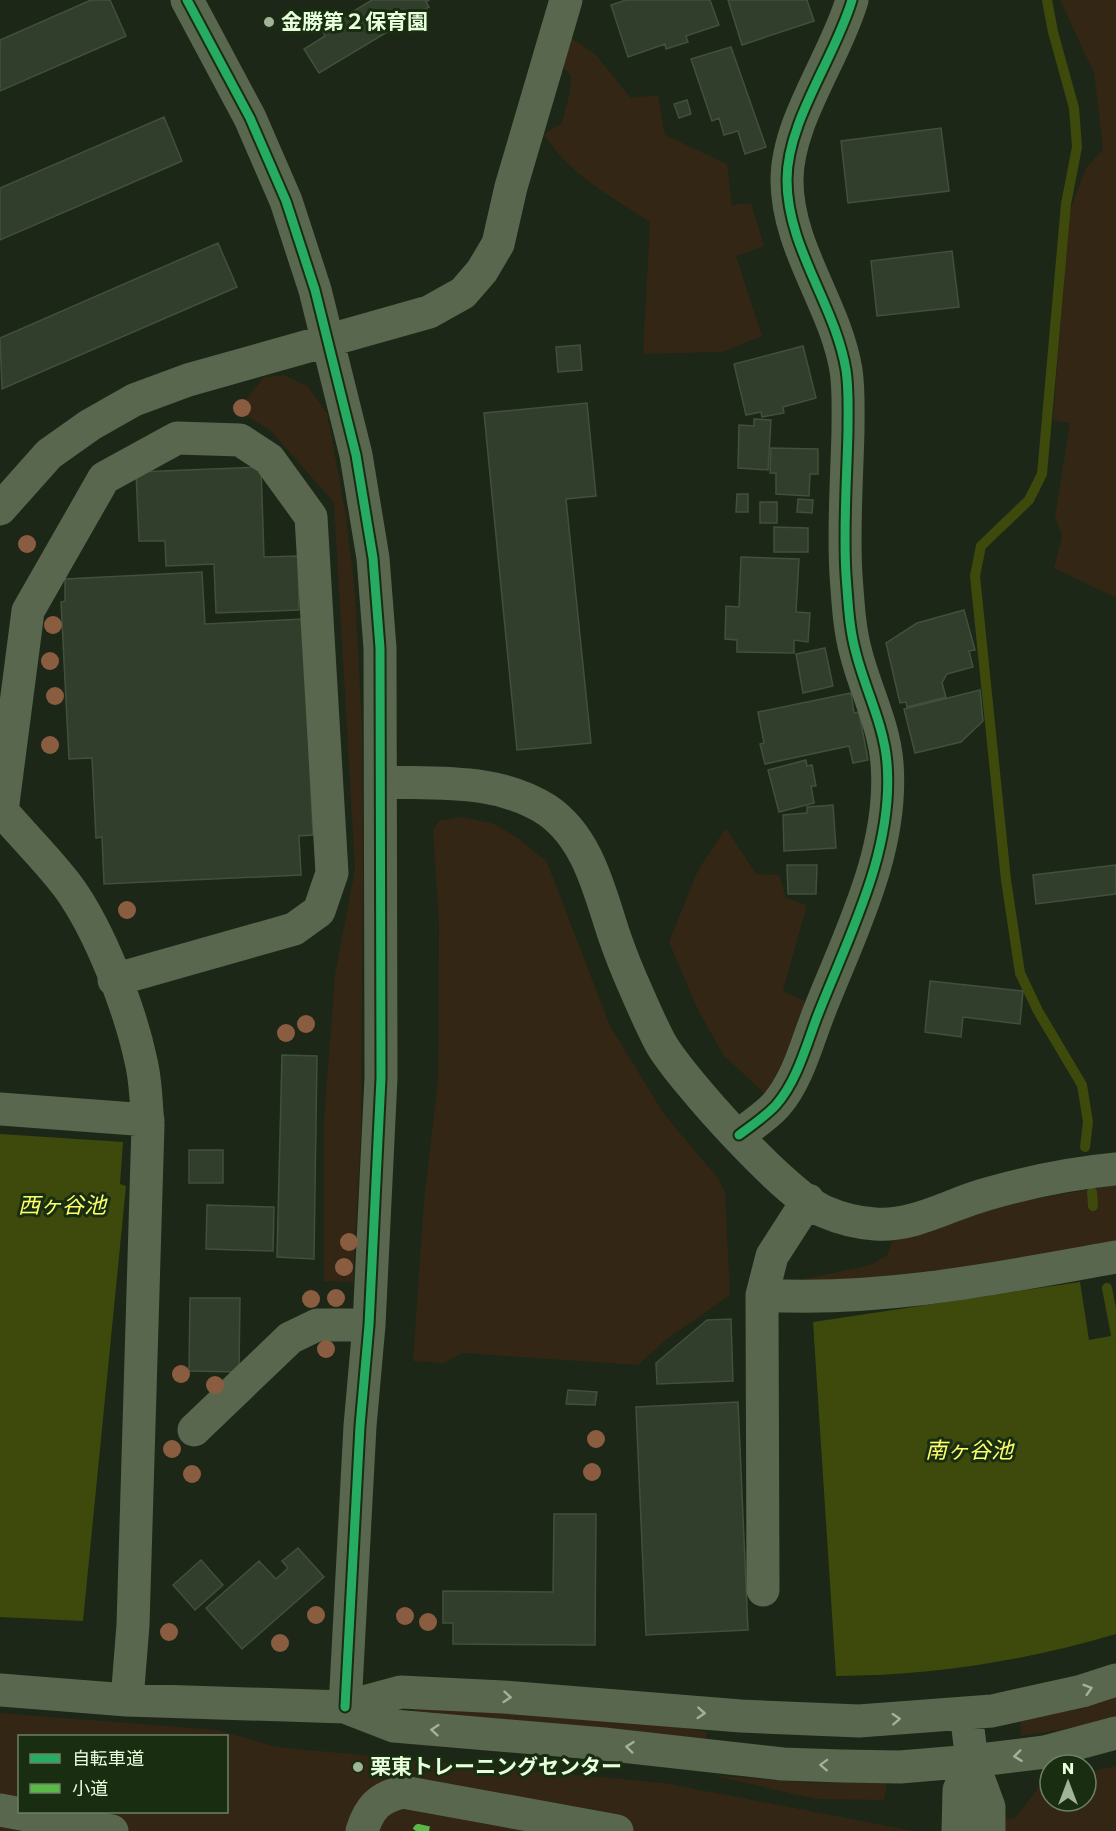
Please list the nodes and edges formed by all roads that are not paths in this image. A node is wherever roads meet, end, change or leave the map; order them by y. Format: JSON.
{"nodes":[{"id":1,"x":187,"y":0,"type":"edge"},
{"id":2,"x":566,"y":0,"type":"edge"},
{"id":3,"x":852,"y":0,"type":"edge"},
{"id":4,"x":327,"y":341,"type":"junction"},
{"id":5,"x":0,"y":508,"type":"edge"},
{"id":6,"x":382,"y":782,"type":"junction"},
{"id":7,"x":114,"y":980,"type":"junction"},
{"id":8,"x":0,"y":1109,"type":"edge"},
{"id":9,"x":148,"y":1120,"type":"junction"},
{"id":10,"x":739,"y":1135,"type":"junction"},
{"id":11,"x":1116,"y":1169,"type":"edge"},
{"id":12,"x":808,"y":1200,"type":"junction"},
{"id":13,"x":1116,"y":1257,"type":"edge"},
{"id":14,"x":762,"y":1295,"type":"junction"},
{"id":15,"x":369,"y":1325,"type":"junction"},
{"id":16,"x":194,"y":1430,"type":"dead end"},
{"id":17,"x":763,"y":1590,"type":"dead end"},
{"id":18,"x":1116,"y":1680,"type":"edge"},
{"id":19,"x":0,"y":1690,"type":"edge"},
{"id":20,"x":127,"y":1700,"type":"junction"},
{"id":21,"x":345,"y":1707,"type":"junction"},
{"id":22,"x":966,"y":1713,"type":"junction"},
{"id":23,"x":1116,"y":1733,"type":"edge"},
{"id":24,"x":972,"y":1761,"type":"junction"},
{"id":25,"x":0,"y":1810,"type":"edge"},
{"id":26,"x":112,"y":1831,"type":"edge"},
{"id":27,"x":362,"y":1831,"type":"edge"},
{"id":28,"x":617,"y":1831,"type":"edge"},
{"id":29,"x":958,"y":1831,"type":"edge"},
{"id":30,"x":989,"y":1831,"type":"edge"}],
"edges":[{"from":1,"to":4,"type":"street"},
{"from":2,"to":4,"type":"street"},
{"from":3,"to":10,"type":"street"},
{"from":4,"to":5,"type":"street"},
{"from":4,"to":6,"type":"street"},
{"from":6,"to":10,"type":"street"},
{"from":6,"to":15,"type":"street"},
{"from":7,"to":7,"type":"street"},
{"from":7,"to":9,"type":"street"},
{"from":8,"to":9,"type":"street"},
{"from":9,"to":20,"type":"street"},
{"from":10,"to":12,"type":"street"},
{"from":11,"to":12,"type":"street"},
{"from":12,"to":14,"type":"street"},
{"from":13,"to":14,"type":"street"},
{"from":14,"to":17,"type":"street"},
{"from":15,"to":16,"type":"street"},
{"from":15,"to":21,"type":"street"},
{"from":22,"to":18,"type":"street","one_way":true},
{"from":19,"to":20,"type":"street"},
{"from":20,"to":21,"type":"street"},
{"from":21,"to":22,"type":"street","one_way":true},
{"from":24,"to":21,"type":"street","one_way":true},
{"from":22,"to":24,"type":"street"},
{"from":23,"to":24,"type":"street","one_way":true},
{"from":24,"to":29,"type":"street"},
{"from":24,"to":30,"type":"street"},
{"from":25,"to":26,"type":"street"},
{"from":27,"to":28,"type":"street"}]}
